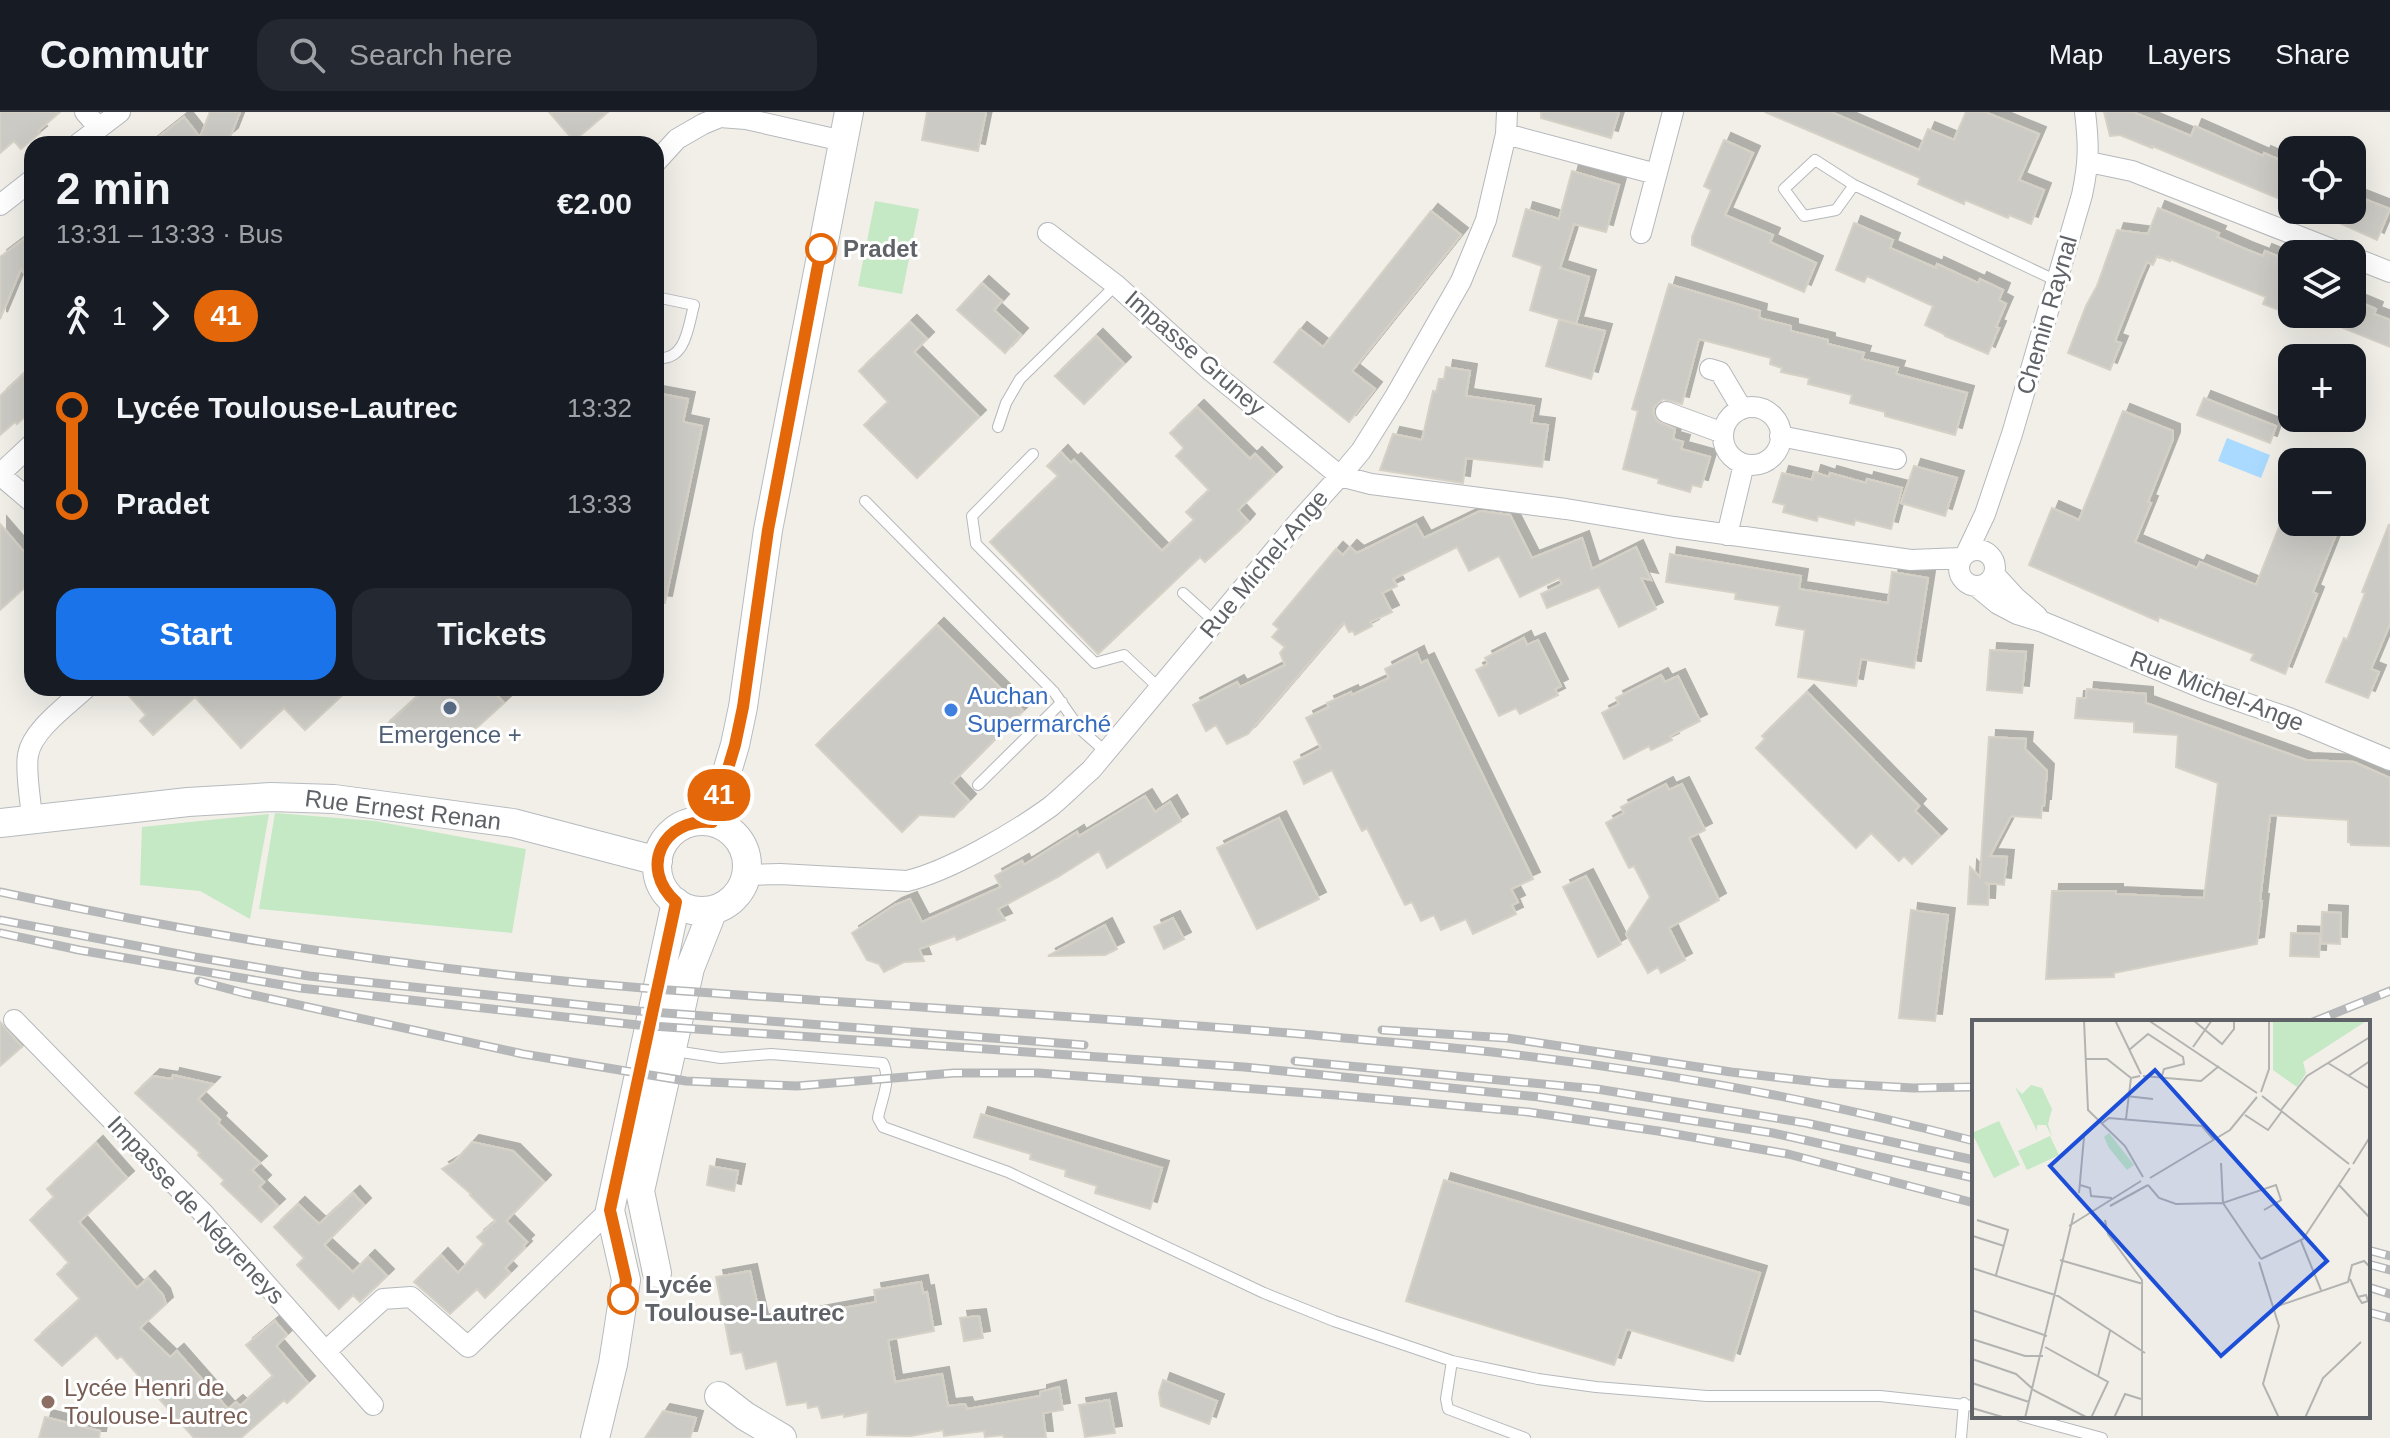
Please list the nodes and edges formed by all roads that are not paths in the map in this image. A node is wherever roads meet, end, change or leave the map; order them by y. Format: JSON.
{"nodes":[{"id":1,"x":85,"y":112,"type":"edge"},
{"id":2,"x":120,"y":112,"type":"edge"},
{"id":3,"x":849,"y":112,"type":"edge"},
{"id":4,"x":1507,"y":112,"type":"edge"},
{"id":5,"x":1673,"y":112,"type":"edge"},
{"id":6,"x":2085,"y":112,"type":"edge"},
{"id":7,"x":99,"y":128,"type":"junction"},
{"id":8,"x":1506,"y":134,"type":"junction"},
{"id":9,"x":88,"y":136,"type":"edge"},
{"id":10,"x":843,"y":141,"type":"junction"},
{"id":11,"x":664,"y":153,"type":"edge"},
{"id":12,"x":2089,"y":162,"type":"junction"},
{"id":13,"x":1656,"y":174,"type":"junction"},
{"id":14,"x":1854,"y":185,"type":"junction"},
{"id":15,"x":24,"y":186,"type":"edge"},
{"id":16,"x":0,"y":205,"type":"edge"},
{"id":17,"x":1048,"y":233,"type":"dead end"},
{"id":18,"x":1641,"y":233,"type":"dead end"},
{"id":19,"x":2308,"y":240,"type":"edge"},
{"id":20,"x":2366,"y":263,"type":"edge"},
{"id":21,"x":2390,"y":272,"type":"edge"},
{"id":22,"x":2057,"y":281,"type":"junction"},
{"id":23,"x":1116,"y":285,"type":"junction"},
{"id":24,"x":664,"y":299,"type":"edge"},
{"id":25,"x":664,"y":358,"type":"edge"},
{"id":26,"x":1710,"y":369,"type":"dead end"},
{"id":27,"x":1742,"y":409,"type":"junction"},
{"id":28,"x":1666,"y":412,"type":"dead end"},
{"id":29,"x":998,"y":427,"type":"dead end"},
{"id":30,"x":1723,"y":433,"type":"junction"},
{"id":31,"x":1780,"y":436,"type":"junction"},
{"id":32,"x":24,"y":452,"type":"edge"},
{"id":33,"x":1033,"y":454,"type":"dead end"},
{"id":34,"x":1896,"y":459,"type":"dead end"},
{"id":35,"x":1744,"y":464,"type":"junction"},
{"id":36,"x":0,"y":474,"type":"edge"},
{"id":37,"x":1340,"y":476,"type":"junction"},
{"id":38,"x":24,"y":495,"type":"edge"},
{"id":39,"x":865,"y":501,"type":"dead end"},
{"id":40,"x":1985,"y":514,"type":"junction"},
{"id":41,"x":1727,"y":535,"type":"junction"},
{"id":42,"x":1964,"y":556,"type":"junction"},
{"id":43,"x":1911,"y":560,"type":"junction"},
{"id":44,"x":1992,"y":565,"type":"junction"},
{"id":45,"x":1970,"y":584,"type":"junction"},
{"id":46,"x":1183,"y":593,"type":"dead end"},
{"id":47,"x":1215,"y":622,"type":"junction"},
{"id":48,"x":2043,"y":622,"type":"junction"},
{"id":49,"x":1159,"y":688,"type":"junction"},
{"id":50,"x":77,"y":696,"type":"edge"},
{"id":51,"x":1062,"y":702,"type":"junction"},
{"id":52,"x":1106,"y":752,"type":"junction"},
{"id":53,"x":2389,"y":758,"type":"edge"},
{"id":54,"x":978,"y":785,"type":"dead end"},
{"id":55,"x":32,"y":820,"type":"junction"},
{"id":56,"x":712,"y":822,"type":"junction"},
{"id":57,"x":0,"y":823,"type":"edge"},
{"id":58,"x":658,"y":861,"type":"junction"},
{"id":59,"x":746,"y":875,"type":"junction"},
{"id":60,"x":676,"y":902,"type":"junction"},
{"id":61,"x":713,"y":910,"type":"junction"},
{"id":62,"x":9,"y":1018,"type":"dead end"},
{"id":63,"x":672,"y":1050,"type":"junction"},
{"id":64,"x":610,"y":1210,"type":"junction"},
{"id":65,"x":657,"y":1273,"type":"dead end"},
{"id":66,"x":326,"y":1351,"type":"junction"},
{"id":67,"x":1452,"y":1361,"type":"junction"},
{"id":68,"x":719,"y":1396,"type":"dead end"},
{"id":69,"x":1969,"y":1404,"type":"edge"},
{"id":70,"x":373,"y":1405,"type":"dead end"},
{"id":71,"x":2028,"y":1418,"type":"edge"},
{"id":72,"x":595,"y":1438,"type":"edge"},
{"id":73,"x":782,"y":1438,"type":"edge"},
{"id":74,"x":1525,"y":1438,"type":"edge"},
{"id":75,"x":1961,"y":1438,"type":"edge"},
{"id":76,"x":2102,"y":1438,"type":"edge"}],
"edges":[{"from":1,"to":7,"type":"street"},
{"from":2,"to":7,"type":"street"},
{"from":3,"to":10,"type":"street"},
{"from":4,"to":8,"type":"street"},
{"from":5,"to":13,"type":"street"},
{"from":6,"to":12,"type":"street","name":"Chemin Raynal"},
{"from":7,"to":9,"type":"street"},
{"from":8,"to":13,"type":"street"},
{"from":8,"to":37,"type":"street"},
{"from":10,"to":11,"type":"street"},
{"from":10,"to":56,"type":"street"},
{"from":12,"to":19,"type":"street"},
{"from":12,"to":22,"type":"street","name":"Chemin Raynal"},
{"from":13,"to":18,"type":"street"},
{"from":14,"to":14,"type":"lane"},
{"from":14,"to":22,"type":"lane"},
{"from":15,"to":16,"type":"street"},
{"from":17,"to":23,"type":"street","name":"Impasse Gruney"},
{"from":20,"to":21,"type":"street"},
{"from":22,"to":40,"type":"street","name":"Chemin Raynal"},
{"from":23,"to":29,"type":"lane"},
{"from":23,"to":37,"type":"street","name":"Impasse Gruney"},
{"from":24,"to":25,"type":"lane"},
{"from":26,"to":27,"type":"street"},
{"from":27,"to":30,"type":"street"},
{"from":27,"to":31,"type":"street"},
{"from":28,"to":30,"type":"street"},
{"from":30,"to":35,"type":"street"},
{"from":31,"to":34,"type":"street"},
{"from":31,"to":35,"type":"street"},
{"from":32,"to":36,"type":"street"},
{"from":33,"to":49,"type":"lane"},
{"from":35,"to":41,"type":"street"},
{"from":36,"to":38,"type":"street"},
{"from":37,"to":41,"type":"street","name":"Rue Michel-Ange"},
{"from":37,"to":47,"type":"street","name":"Rue Michel-Ange"},
{"from":39,"to":51,"type":"lane"},
{"from":40,"to":42,"type":"street","name":"Chemin Raynal"},
{"from":40,"to":44,"type":"street","name":"Chemin Raynal"},
{"from":41,"to":43,"type":"street","name":"Rue Michel-Ange"},
{"from":42,"to":43,"type":"street","name":"Rue Michel-Ange"},
{"from":42,"to":44,"type":"street","name":"Rue Michel-Ange"},
{"from":42,"to":45,"type":"street"},
{"from":43,"to":45,"type":"street","name":"Rue Michel-Ange"},
{"from":44,"to":45,"type":"street"},
{"from":44,"to":48,"type":"street","name":"Rue Michel-Ange"},
{"from":45,"to":48,"type":"street","name":"Rue Michel-Ange"},
{"from":46,"to":47,"type":"lane"},
{"from":47,"to":49,"type":"street","name":"Rue Michel-Ange"},
{"from":48,"to":53,"type":"street","name":"Rue Michel-Ange"},
{"from":49,"to":52,"type":"street","name":"Rue Michel-Ange"},
{"from":50,"to":55,"type":"street"},
{"from":51,"to":52,"type":"lane"},
{"from":51,"to":54,"type":"lane"},
{"from":52,"to":59,"type":"street","name":"Rue Michel-Ange"},
{"from":55,"to":57,"type":"street","name":"Rue Ernest Renan"},
{"from":55,"to":58,"type":"street","name":"Rue Ernest Renan"},
{"from":56,"to":58,"type":"street"},
{"from":56,"to":59,"type":"street"},
{"from":58,"to":60,"type":"street"},
{"from":59,"to":61,"type":"street"},
{"from":60,"to":61,"type":"street"},
{"from":60,"to":64,"type":"street"},
{"from":61,"to":63,"type":"street"},
{"from":62,"to":66,"type":"street","name":"Impasse de Négreneys"},
{"from":63,"to":65,"type":"street"},
{"from":63,"to":67,"type":"lane"},
{"from":64,"to":66,"type":"street"},
{"from":64,"to":72,"type":"street"},
{"from":66,"to":70,"type":"street","name":"Impasse de Négreneys"},
{"from":67,"to":69,"type":"lane"},
{"from":67,"to":74,"type":"lane"},
{"from":68,"to":73,"type":"street"},
{"from":69,"to":75,"type":"lane"},
{"from":71,"to":76,"type":"lane"}]}
